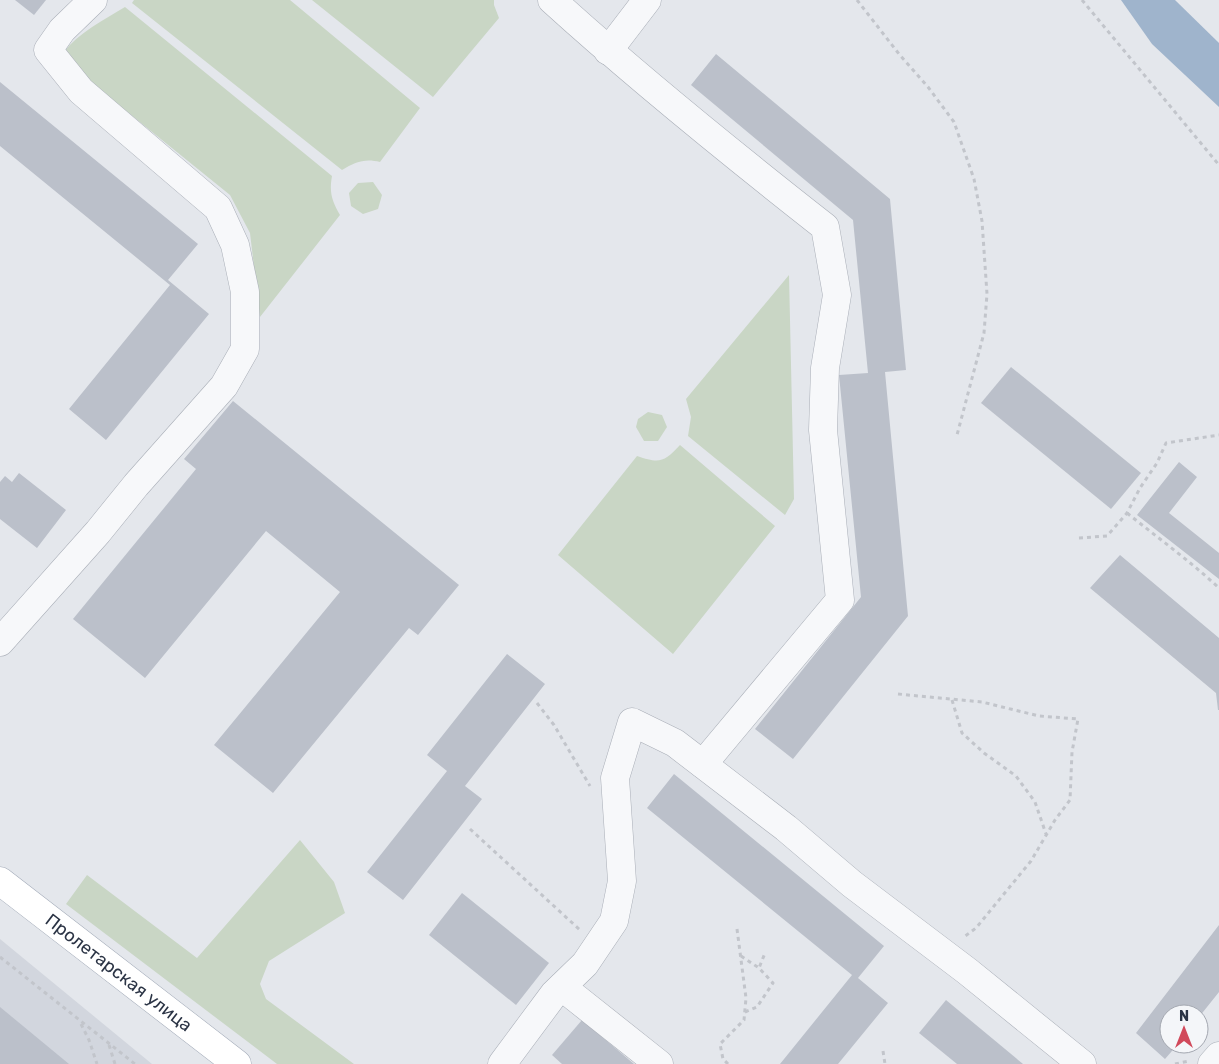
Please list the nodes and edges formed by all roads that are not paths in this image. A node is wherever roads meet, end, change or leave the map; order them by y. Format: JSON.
{"nodes":[{"id":1,"x":93,"y":0,"type":"edge"},
{"id":2,"x":552,"y":0,"type":"edge"},
{"id":3,"x":647,"y":0,"type":"edge"},
{"id":4,"x":608,"y":51,"type":"junction"},
{"id":5,"x":0,"y":642,"type":"edge"},
{"id":6,"x":704,"y":764,"type":"junction"},
{"id":7,"x":0,"y":881,"type":"edge"},
{"id":8,"x":562,"y":986,"type":"junction"},
{"id":9,"x":1219,"y":1056,"type":"edge"},
{"id":10,"x":237,"y":1064,"type":"edge"},
{"id":11,"x":502,"y":1064,"type":"edge"},
{"id":12,"x":659,"y":1064,"type":"edge"},
{"id":13,"x":1082,"y":1064,"type":"edge"},
{"id":14,"x":1212,"y":1064,"type":"edge"}],
"edges":[{"from":1,"to":5,"type":"lane"},
{"from":2,"to":4,"type":"lane"},
{"from":3,"to":4,"type":"lane"},
{"from":4,"to":6,"type":"lane"},
{"from":6,"to":8,"type":"lane"},
{"from":6,"to":13,"type":"lane"},
{"from":7,"to":10,"type":"main road","name":"Пролетарская улица"},
{"from":8,"to":11,"type":"lane"},
{"from":8,"to":12,"type":"lane"},
{"from":9,"to":14,"type":"lane"}]}
